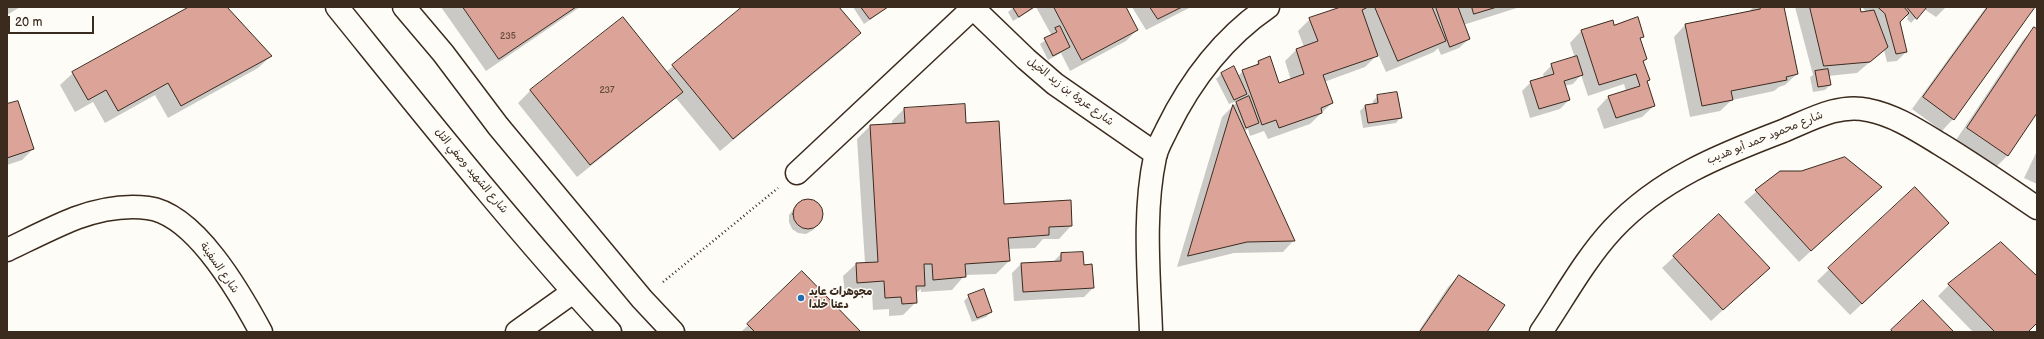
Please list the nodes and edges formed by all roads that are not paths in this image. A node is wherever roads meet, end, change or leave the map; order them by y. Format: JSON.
{"nodes":[{"id":1,"x":337,"y":7,"type":"edge"},
{"id":2,"x":404,"y":7,"type":"edge"},
{"id":3,"x":972,"y":7,"type":"edge"},
{"id":4,"x":1268,"y":7,"type":"edge"},
{"id":5,"x":1156,"y":154,"type":"junction"},
{"id":6,"x":797,"y":172,"type":"road end"},
{"id":7,"x":2037,"y":208,"type":"edge"},
{"id":8,"x":7,"y":250,"type":"edge"},
{"id":9,"x":573,"y":292,"type":"junction"},
{"id":10,"x":261,"y":332,"type":"edge"},
{"id":11,"x":517,"y":332,"type":"edge"},
{"id":12,"x":610,"y":332,"type":"edge"},
{"id":13,"x":673,"y":332,"type":"edge"},
{"id":14,"x":1151,"y":332,"type":"edge"},
{"id":15,"x":1541,"y":332,"type":"edge"}],
"edges":[{"from":1,"to":9,"type":"street","name":"شارع الشهيد وصفي التل"},
{"from":2,"to":13,"type":"street"},
{"from":3,"to":5,"type":"street","name":"شارع عروة بن زيد الخيل"},
{"from":3,"to":6,"type":"street"},
{"from":4,"to":5,"type":"street"},
{"from":5,"to":14,"type":"street"},
{"from":7,"to":15,"type":"street","name":"شارع محمود حمد أبو هديب"},
{"from":8,"to":10,"type":"street","name":"شارع السفينة"},
{"from":9,"to":11,"type":"street"},
{"from":9,"to":12,"type":"street","name":"شارع الشهيد وصفي التل"}]}
